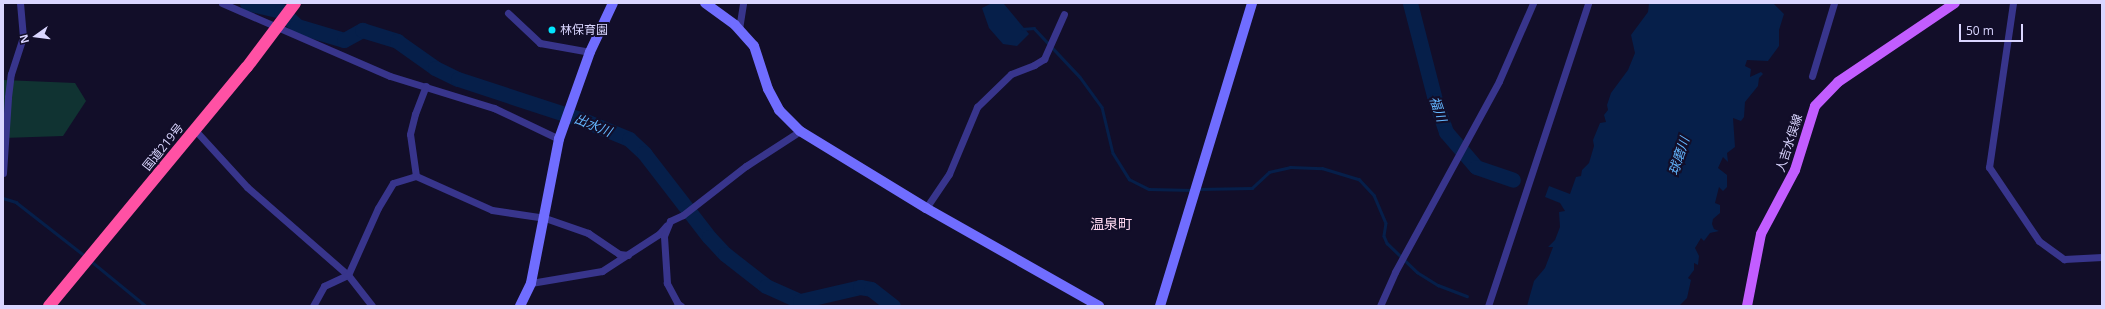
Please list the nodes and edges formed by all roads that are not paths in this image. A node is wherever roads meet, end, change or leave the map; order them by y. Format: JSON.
{"nodes":[{"id":1,"x":20,"y":3,"type":"edge"},
{"id":2,"x":222,"y":3,"type":"edge"},
{"id":3,"x":295,"y":3,"type":"edge"},
{"id":4,"x":613,"y":3,"type":"edge"},
{"id":5,"x":705,"y":3,"type":"edge"},
{"id":6,"x":743,"y":3,"type":"edge"},
{"id":7,"x":1252,"y":3,"type":"edge"},
{"id":8,"x":1533,"y":3,"type":"edge"},
{"id":9,"x":1588,"y":3,"type":"edge"},
{"id":10,"x":1834,"y":3,"type":"edge"},
{"id":11,"x":1955,"y":3,"type":"edge"},
{"id":12,"x":2013,"y":3,"type":"edge"},
{"id":13,"x":508,"y":13,"type":"dead end"},
{"id":14,"x":1064,"y":14,"type":"dead end"},
{"id":15,"x":278,"y":25,"type":"junction"},
{"id":16,"x":739,"y":29,"type":"junction"},
{"id":17,"x":590,"y":52,"type":"junction"},
{"id":18,"x":1812,"y":76,"type":"dead end"},
{"id":19,"x":426,"y":86,"type":"junction"},
{"id":20,"x":195,"y":130,"type":"junction"},
{"id":21,"x":800,"y":131,"type":"junction"},
{"id":22,"x":559,"y":138,"type":"junction"},
{"id":23,"x":3,"y":174,"type":"edge"},
{"id":24,"x":416,"y":176,"type":"junction"},
{"id":25,"x":926,"y":208,"type":"junction"},
{"id":26,"x":545,"y":218,"type":"junction"},
{"id":27,"x":670,"y":221,"type":"junction"},
{"id":28,"x":628,"y":255,"type":"junction"},
{"id":29,"x":2102,"y":257,"type":"edge"},
{"id":30,"x":348,"y":275,"type":"junction"},
{"id":31,"x":531,"y":283,"type":"junction"},
{"id":32,"x":49,"y":306,"type":"edge"},
{"id":33,"x":313,"y":306,"type":"edge"},
{"id":34,"x":372,"y":306,"type":"edge"},
{"id":35,"x":520,"y":306,"type":"edge"},
{"id":36,"x":681,"y":306,"type":"edge"},
{"id":37,"x":1099,"y":306,"type":"edge"},
{"id":38,"x":1160,"y":306,"type":"edge"},
{"id":39,"x":1380,"y":306,"type":"edge"},
{"id":40,"x":1488,"y":306,"type":"edge"},
{"id":41,"x":1747,"y":306,"type":"edge"}],
"edges":[{"from":1,"to":23,"type":"street"},
{"from":2,"to":15,"type":"street"},
{"from":3,"to":15,"type":"highway","name":"国道219号"},
{"from":4,"to":17,"type":"street"},
{"from":5,"to":16,"type":"street"},
{"from":6,"to":16,"type":"street"},
{"from":7,"to":38,"type":"street"},
{"from":8,"to":39,"type":"street"},
{"from":9,"to":40,"type":"street"},
{"from":10,"to":18,"type":"street"},
{"from":11,"to":41,"type":"main road","name":"人吉水俣線"},
{"from":12,"to":29,"type":"street"},
{"from":13,"to":17,"type":"street"},
{"from":14,"to":25,"type":"street"},
{"from":15,"to":19,"type":"street"},
{"from":15,"to":20,"type":"highway","name":"国道219号"},
{"from":16,"to":21,"type":"street"},
{"from":17,"to":22,"type":"street"},
{"from":19,"to":22,"type":"street"},
{"from":19,"to":24,"type":"street"},
{"from":20,"to":30,"type":"street"},
{"from":20,"to":32,"type":"highway","name":"国道219号"},
{"from":21,"to":25,"type":"street"},
{"from":21,"to":27,"type":"street"},
{"from":22,"to":26,"type":"street"},
{"from":24,"to":26,"type":"street"},
{"from":24,"to":30,"type":"street"},
{"from":25,"to":37,"type":"street"},
{"from":26,"to":28,"type":"street"},
{"from":26,"to":31,"type":"street"},
{"from":27,"to":28,"type":"street"},
{"from":27,"to":36,"type":"street"},
{"from":28,"to":31,"type":"street"},
{"from":30,"to":33,"type":"street"},
{"from":30,"to":34,"type":"street"},
{"from":31,"to":35,"type":"street"}]}
